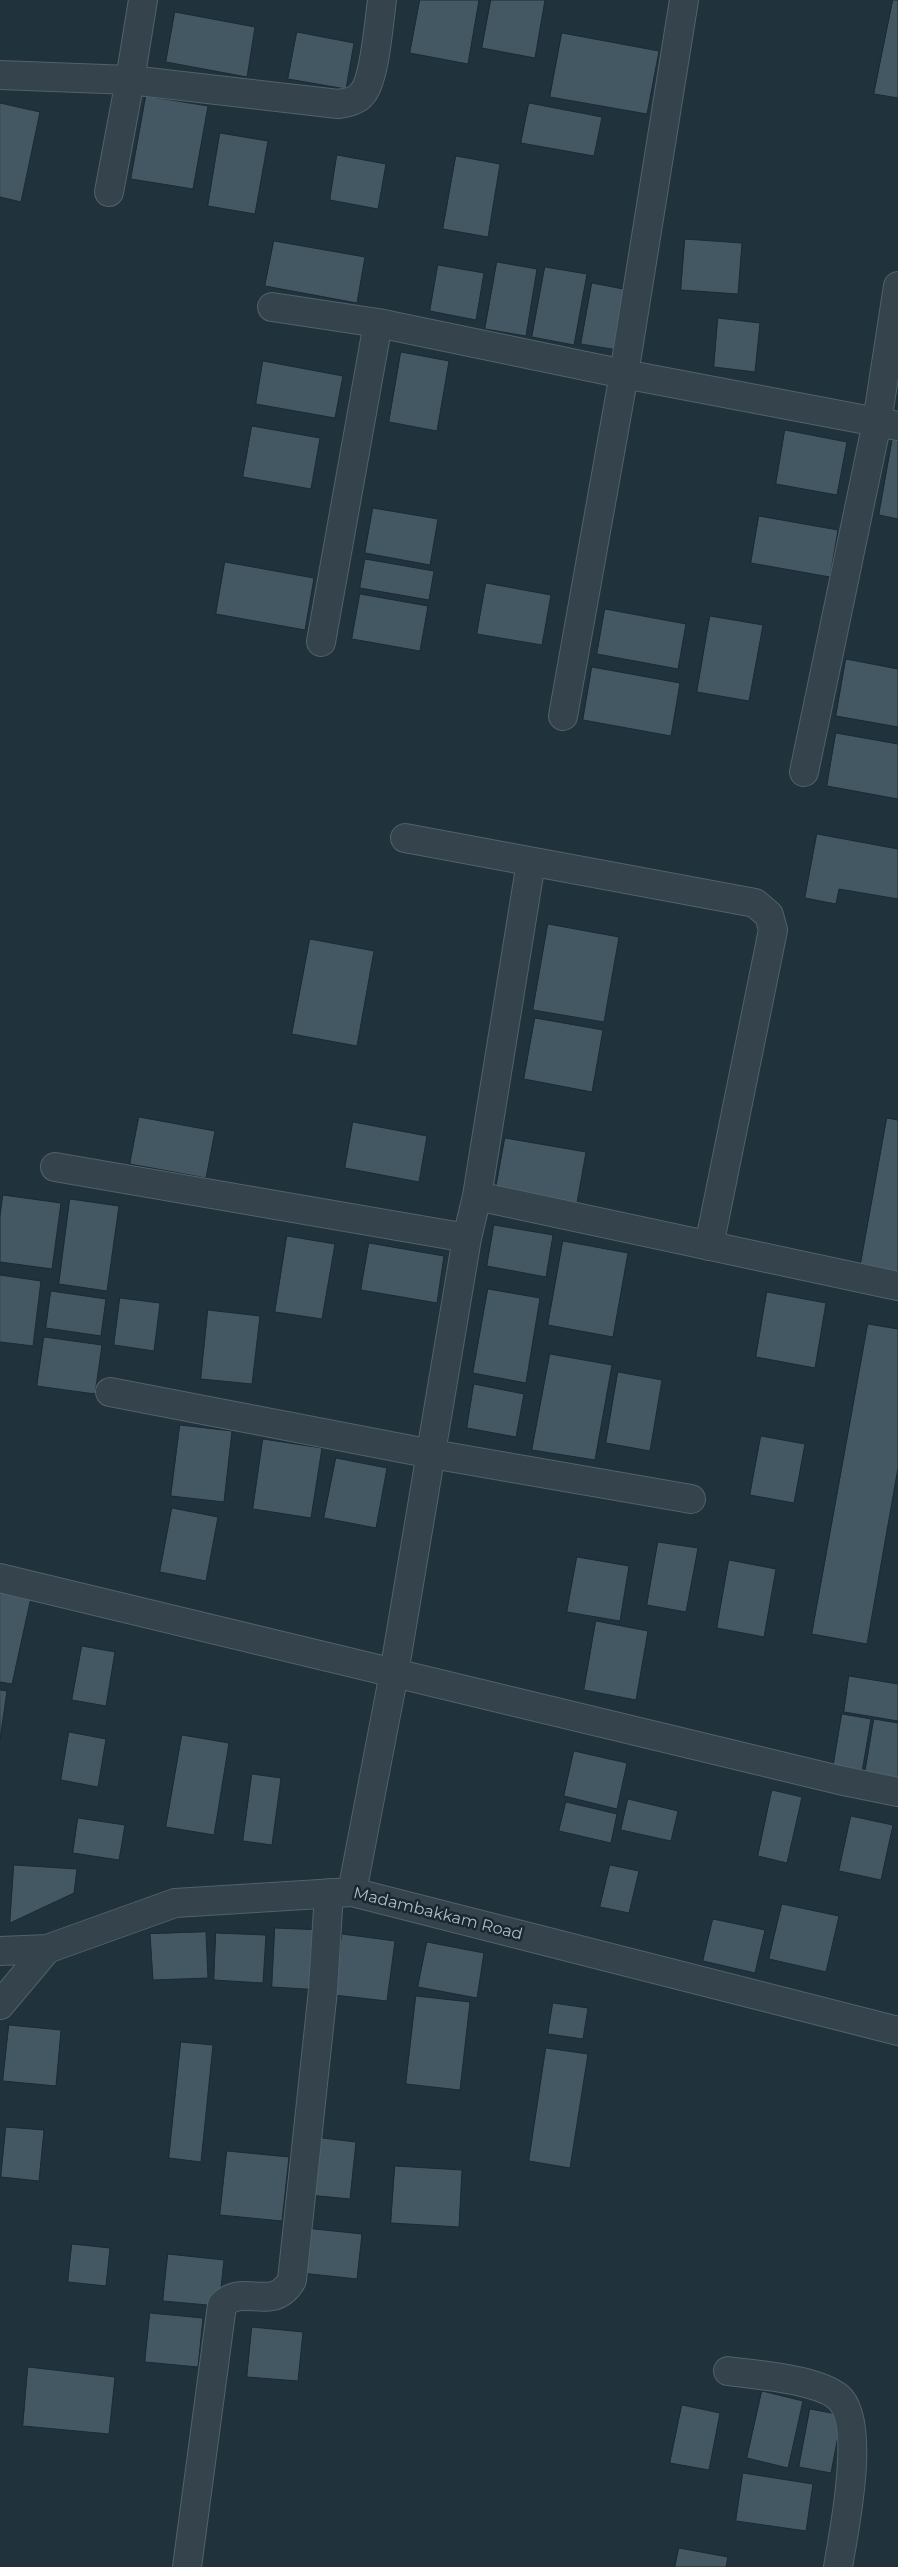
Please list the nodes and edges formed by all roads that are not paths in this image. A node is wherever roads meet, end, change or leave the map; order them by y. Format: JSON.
{"nodes":[{"id":1,"x":144,"y":0,"type":"edge"},
{"id":2,"x":382,"y":0,"type":"edge"},
{"id":3,"x":684,"y":0,"type":"edge"},
{"id":4,"x":0,"y":75,"type":"edge"},
{"id":5,"x":130,"y":80,"type":"junction"},
{"id":6,"x":109,"y":192,"type":"dead end"},
{"id":7,"x":898,"y":286,"type":"edge"},
{"id":8,"x":272,"y":307,"type":"dead end"},
{"id":9,"x":378,"y":323,"type":"junction"},
{"id":10,"x":624,"y":374,"type":"junction"},
{"id":11,"x":888,"y":424,"type":"edge"},
{"id":12,"x":321,"y":642,"type":"dead end"},
{"id":13,"x":563,"y":716,"type":"dead end"},
{"id":14,"x":804,"y":772,"type":"dead end"},
{"id":15,"x":405,"y":838,"type":"dead end"},
{"id":16,"x":531,"y":862,"type":"junction"},
{"id":17,"x":55,"y":1167,"type":"dead end"},
{"id":18,"x":477,"y":1196,"type":"junction"},
{"id":19,"x":467,"y":1238,"type":"junction"},
{"id":20,"x":709,"y":1246,"type":"junction"},
{"id":21,"x":898,"y":1286,"type":"edge"},
{"id":22,"x":110,"y":1392,"type":"dead end"},
{"id":23,"x":432,"y":1454,"type":"junction"},
{"id":24,"x":691,"y":1499,"type":"dead end"},
{"id":25,"x":0,"y":1578,"type":"edge"},
{"id":26,"x":394,"y":1673,"type":"junction"},
{"id":27,"x":898,"y":1792,"type":"edge"},
{"id":28,"x":340,"y":1892,"type":"junction"},
{"id":29,"x":47,"y":1950,"type":"junction"},
{"id":30,"x":0,"y":1951,"type":"edge"},
{"id":31,"x":0,"y":2005,"type":"edge"},
{"id":32,"x":898,"y":2031,"type":"edge"},
{"id":33,"x":728,"y":2371,"type":"dead end"},
{"id":34,"x":187,"y":2567,"type":"edge"},
{"id":35,"x":838,"y":2567,"type":"edge"}],
"edges":[{"from":1,"to":5,"type":"street"},
{"from":2,"to":5,"type":"street"},
{"from":3,"to":10,"type":"street"},
{"from":4,"to":5,"type":"street"},
{"from":5,"to":6,"type":"street"},
{"from":7,"to":11,"type":"street"},
{"from":8,"to":9,"type":"street"},
{"from":9,"to":10,"type":"street"},
{"from":9,"to":12,"type":"street"},
{"from":10,"to":11,"type":"street"},
{"from":10,"to":13,"type":"street"},
{"from":11,"to":14,"type":"street"},
{"from":15,"to":16,"type":"street"},
{"from":16,"to":18,"type":"street"},
{"from":16,"to":20,"type":"street"},
{"from":17,"to":19,"type":"street"},
{"from":18,"to":19,"type":"street"},
{"from":18,"to":20,"type":"street"},
{"from":19,"to":23,"type":"street"},
{"from":20,"to":21,"type":"street"},
{"from":22,"to":23,"type":"street"},
{"from":23,"to":24,"type":"street"},
{"from":23,"to":26,"type":"street"},
{"from":25,"to":26,"type":"street"},
{"from":26,"to":27,"type":"street"},
{"from":26,"to":28,"type":"street"},
{"from":28,"to":29,"type":"street","name":"Madambakkam Road"},
{"from":28,"to":32,"type":"street","name":"Madambakkam Road"},
{"from":28,"to":34,"type":"street"},
{"from":29,"to":30,"type":"street"},
{"from":29,"to":31,"type":"street","name":"Madambakkam Road"},
{"from":33,"to":35,"type":"street"}]}
